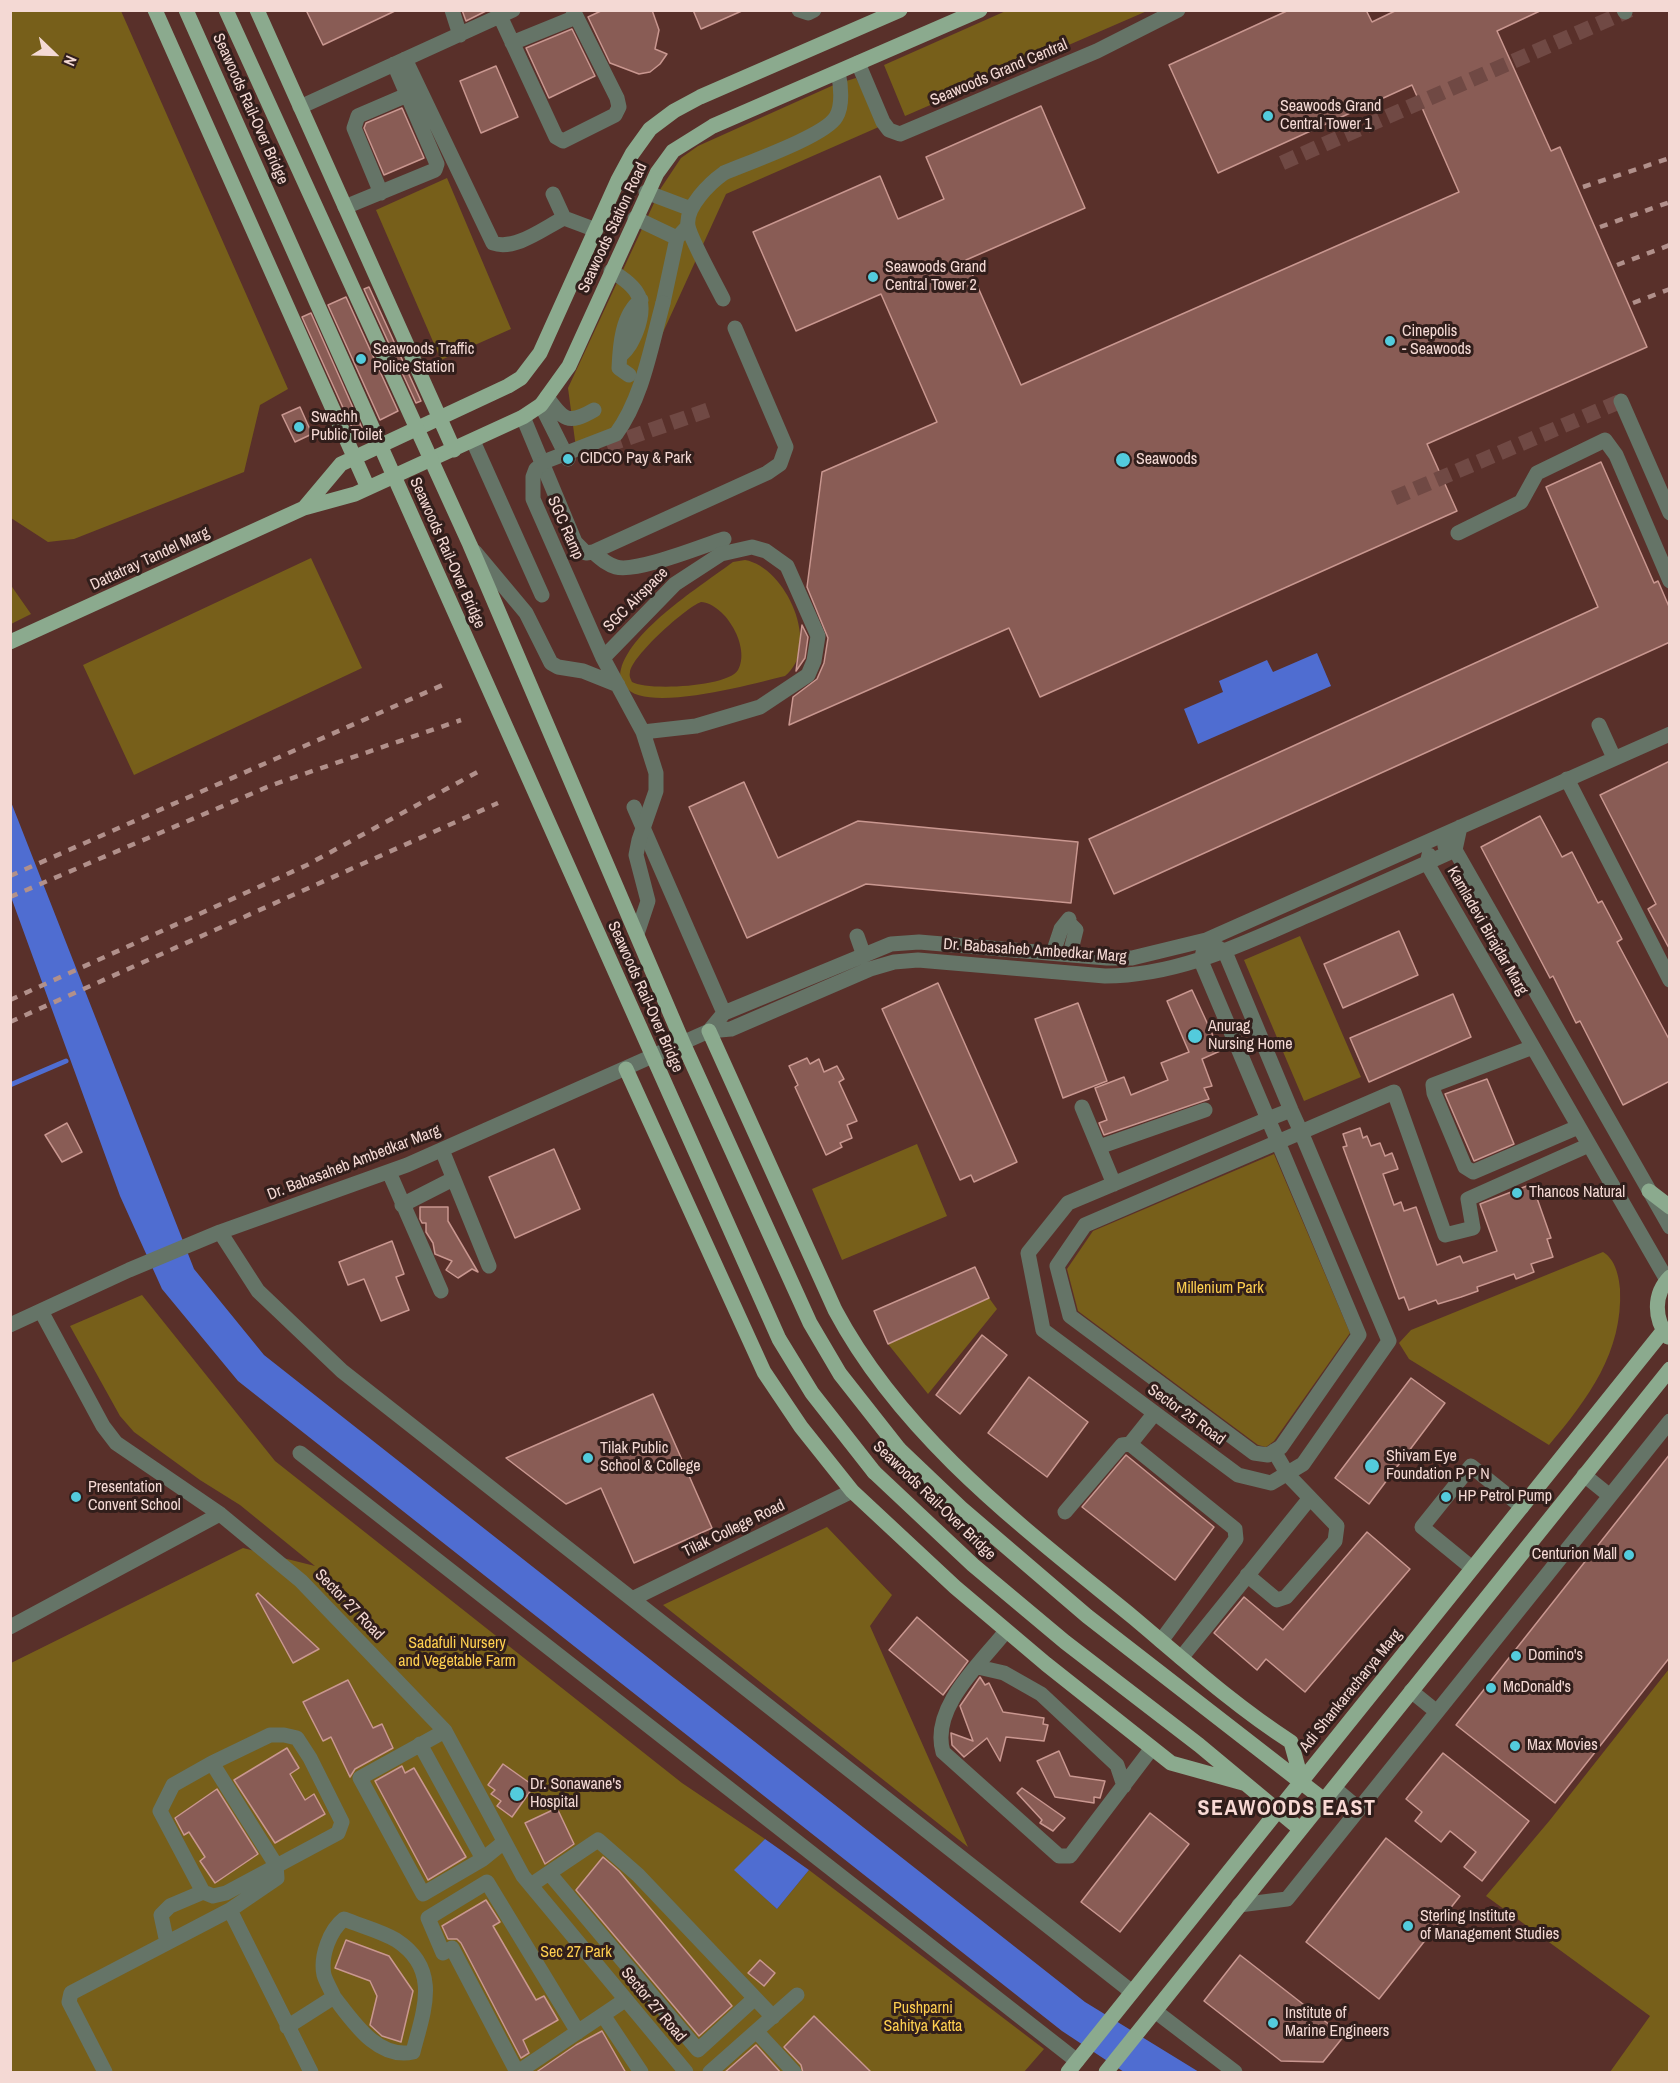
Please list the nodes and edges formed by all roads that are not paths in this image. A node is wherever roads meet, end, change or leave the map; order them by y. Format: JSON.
{"nodes":[{"id":1,"x":155,"y":10,"type":"edge"},
{"id":2,"x":186,"y":10,"type":"edge"},
{"id":3,"x":226,"y":10,"type":"edge"},
{"id":4,"x":257,"y":10,"type":"edge"},
{"id":5,"x":452,"y":10,"type":"edge"},
{"id":6,"x":799,"y":10,"type":"edge"},
{"id":7,"x":814,"y":10,"type":"edge"},
{"id":8,"x":900,"y":10,"type":"edge"},
{"id":9,"x":980,"y":10,"type":"edge"},
{"id":10,"x":1178,"y":10,"type":"edge"},
{"id":11,"x":507,"y":13,"type":"edge"},
{"id":12,"x":574,"y":14,"type":"edge"},
{"id":13,"x":460,"y":35,"type":"junction"},
{"id":14,"x":513,"y":43,"type":"junction"},
{"id":15,"x":400,"y":62,"type":"junction"},
{"id":16,"x":859,"y":68,"type":"junction"},
{"id":17,"x":838,"y":72,"type":"junction"},
{"id":18,"x":407,"y":95,"type":"junction"},
{"id":19,"x":300,"y":107,"type":"junction"},
{"id":20,"x":646,"y":192,"type":"junction"},
{"id":21,"x":381,"y":193,"type":"junction"},
{"id":22,"x":553,"y":194,"type":"dead end"},
{"id":23,"x":345,"y":207,"type":"junction"},
{"id":24,"x":691,"y":209,"type":"junction"},
{"id":25,"x":564,"y":218,"type":"junction"},
{"id":26,"x":635,"y":218,"type":"junction"},
{"id":27,"x":688,"y":226,"type":"junction"},
{"id":28,"x":596,"y":230,"type":"junction"},
{"id":29,"x":676,"y":238,"type":"junction"},
{"id":30,"x":612,"y":271,"type":"junction"},
{"id":31,"x":723,"y":299,"type":"dead end"},
{"id":32,"x":735,"y":328,"type":"dead end"},
{"id":33,"x":629,"y":375,"type":"dead end"},
{"id":34,"x":544,"y":401,"type":"junction"},
{"id":35,"x":1621,"y":401,"type":"dead end"},
{"id":36,"x":594,"y":410,"type":"dead end"},
{"id":37,"x":523,"y":417,"type":"junction"},
{"id":38,"x":440,"y":419,"type":"junction"},
{"id":39,"x":473,"y":441,"type":"junction"},
{"id":40,"x":454,"y":450,"type":"junction"},
{"id":41,"x":355,"y":458,"type":"junction"},
{"id":42,"x":568,"y":459,"type":"dead end"},
{"id":43,"x":368,"y":488,"type":"junction"},
{"id":44,"x":304,"y":508,"type":"junction"},
{"id":45,"x":1670,"y":513,"type":"edge"},
{"id":46,"x":1458,"y":533,"type":"dead end"},
{"id":47,"x":724,"y":539,"type":"dead end"},
{"id":48,"x":470,"y":545,"type":"junction"},
{"id":49,"x":593,"y":552,"type":"junction"},
{"id":50,"x":1670,"y":580,"type":"edge"},
{"id":51,"x":542,"y":595,"type":"dead end"},
{"id":52,"x":10,"y":642,"type":"edge"},
{"id":53,"x":603,"y":658,"type":"junction"},
{"id":54,"x":618,"y":685,"type":"junction"},
{"id":55,"x":1599,"y":725,"type":"dead end"},
{"id":56,"x":643,"y":732,"type":"junction"},
{"id":57,"x":1670,"y":734,"type":"edge"},
{"id":58,"x":1614,"y":758,"type":"junction"},
{"id":59,"x":1567,"y":779,"type":"junction"},
{"id":60,"x":634,"y":807,"type":"dead end"},
{"id":61,"x":1460,"y":827,"type":"junction"},
{"id":62,"x":1431,"y":840,"type":"junction"},
{"id":63,"x":1455,"y":850,"type":"junction"},
{"id":64,"x":1427,"y":862,"type":"junction"},
{"id":65,"x":637,"y":934,"type":"junction"},
{"id":66,"x":856,"y":936,"type":"dead end"},
{"id":67,"x":1206,"y":940,"type":"junction"},
{"id":68,"x":1226,"y":951,"type":"junction"},
{"id":69,"x":863,"y":953,"type":"junction"},
{"id":70,"x":1053,"y":953,"type":"junction"},
{"id":71,"x":1070,"y":954,"type":"junction"},
{"id":72,"x":1201,"y":961,"type":"junction"},
{"id":73,"x":1670,"y":980,"type":"edge"},
{"id":74,"x":724,"y":1013,"type":"junction"},
{"id":75,"x":709,"y":1031,"type":"junction"},
{"id":76,"x":1533,"y":1047,"type":"junction"},
{"id":77,"x":626,"y":1069,"type":"junction"},
{"id":78,"x":1082,"y":1107,"type":"dead end"},
{"id":79,"x":1205,"y":1110,"type":"dead end"},
{"id":80,"x":1291,"y":1110,"type":"junction"},
{"id":81,"x":1268,"y":1119,"type":"junction"},
{"id":82,"x":1578,"y":1127,"type":"junction"},
{"id":83,"x":1301,"y":1132,"type":"junction"},
{"id":84,"x":1278,"y":1142,"type":"junction"},
{"id":85,"x":1589,"y":1145,"type":"junction"},
{"id":86,"x":1099,"y":1147,"type":"junction"},
{"id":87,"x":442,"y":1150,"type":"junction"},
{"id":88,"x":389,"y":1172,"type":"junction"},
{"id":89,"x":453,"y":1179,"type":"junction"},
{"id":90,"x":1114,"y":1184,"type":"junction"},
{"id":91,"x":1649,"y":1191,"type":"junction"},
{"id":92,"x":402,"y":1205,"type":"junction"},
{"id":93,"x":1670,"y":1207,"type":"edge"},
{"id":94,"x":1670,"y":1227,"type":"edge"},
{"id":95,"x":216,"y":1234,"type":"junction"},
{"id":96,"x":489,"y":1266,"type":"dead end"},
{"id":97,"x":1668,"y":1279,"type":"edge"},
{"id":98,"x":441,"y":1291,"type":"dead end"},
{"id":99,"x":1064,"y":1293,"type":"junction"},
{"id":100,"x":1038,"y":1300,"type":"junction"},
{"id":101,"x":41,"y":1311,"type":"junction"},
{"id":102,"x":10,"y":1325,"type":"edge"},
{"id":103,"x":1359,"y":1335,"type":"junction"},
{"id":104,"x":1666,"y":1335,"type":"edge"},
{"id":105,"x":1389,"y":1341,"type":"junction"},
{"id":106,"x":1670,"y":1369,"type":"edge"},
{"id":107,"x":1154,"y":1414,"type":"junction"},
{"id":108,"x":1670,"y":1421,"type":"edge"},
{"id":109,"x":1130,"y":1444,"type":"junction"},
{"id":110,"x":1274,"y":1452,"type":"junction"},
{"id":111,"x":300,"y":1453,"type":"dead end"},
{"id":112,"x":1288,"y":1475,"type":"junction"},
{"id":113,"x":1584,"y":1475,"type":"junction"},
{"id":114,"x":852,"y":1491,"type":"junction"},
{"id":115,"x":1610,"y":1496,"type":"junction"},
{"id":116,"x":1310,"y":1498,"type":"junction"},
{"id":117,"x":1522,"y":1507,"type":"junction"},
{"id":118,"x":1065,"y":1512,"type":"dead end"},
{"id":119,"x":220,"y":1514,"type":"junction"},
{"id":120,"x":1472,"y":1568,"type":"junction"},
{"id":121,"x":1246,"y":1575,"type":"junction"},
{"id":122,"x":632,"y":1599,"type":"junction"},
{"id":123,"x":10,"y":1627,"type":"edge"},
{"id":124,"x":1006,"y":1631,"type":"junction"},
{"id":125,"x":1161,"y":1641,"type":"junction"},
{"id":126,"x":1181,"y":1658,"type":"junction"},
{"id":127,"x":978,"y":1666,"type":"junction"},
{"id":128,"x":1411,"y":1691,"type":"junction"},
{"id":129,"x":1437,"y":1712,"type":"junction"},
{"id":130,"x":445,"y":1731,"type":"junction"},
{"id":131,"x":420,"y":1744,"type":"junction"},
{"id":132,"x":1152,"y":1748,"type":"junction"},
{"id":133,"x":212,"y":1763,"type":"junction"},
{"id":134,"x":1302,"y":1782,"type":"junction"},
{"id":135,"x":1242,"y":1783,"type":"junction"},
{"id":136,"x":1124,"y":1786,"type":"junction"},
{"id":137,"x":1329,"y":1794,"type":"junction"},
{"id":138,"x":1359,"y":1809,"type":"junction"},
{"id":139,"x":1278,"y":1812,"type":"junction"},
{"id":140,"x":1300,"y":1829,"type":"junction"},
{"id":141,"x":504,"y":1842,"type":"junction"},
{"id":142,"x":483,"y":1859,"type":"junction"},
{"id":143,"x":276,"y":1865,"type":"junction"},
{"id":144,"x":549,"y":1873,"type":"junction"},
{"id":145,"x":531,"y":1885,"type":"junction"},
{"id":146,"x":203,"y":1892,"type":"junction"},
{"id":147,"x":1239,"y":1905,"type":"junction"},
{"id":148,"x":230,"y":1910,"type":"junction"},
{"id":149,"x":167,"y":1943,"type":"junction"},
{"id":150,"x":797,"y":1995,"type":"dead end"},
{"id":151,"x":334,"y":1997,"type":"junction"},
{"id":152,"x":755,"y":1998,"type":"junction"},
{"id":153,"x":1128,"y":1998,"type":"junction"},
{"id":154,"x":625,"y":2000,"type":"junction"},
{"id":155,"x":603,"y":2014,"type":"junction"},
{"id":156,"x":1151,"y":2016,"type":"junction"},
{"id":157,"x":772,"y":2017,"type":"junction"},
{"id":158,"x":287,"y":2027,"type":"junction"},
{"id":159,"x":578,"y":2032,"type":"junction"},
{"id":160,"x":757,"y":2032,"type":"junction"},
{"id":161,"x":1076,"y":2062,"type":"edge"},
{"id":162,"x":105,"y":2073,"type":"edge"},
{"id":163,"x":312,"y":2073,"type":"edge"},
{"id":164,"x":518,"y":2073,"type":"edge"},
{"id":165,"x":641,"y":2073,"type":"edge"},
{"id":166,"x":686,"y":2073,"type":"edge"},
{"id":167,"x":710,"y":2073,"type":"edge"},
{"id":168,"x":794,"y":2073,"type":"edge"},
{"id":169,"x":1106,"y":2073,"type":"edge"},
{"id":170,"x":1235,"y":2073,"type":"edge"}],
"edges":[{"from":1,"to":41,"type":"main road"},
{"from":2,"to":135,"type":"main road","name":"Seawoods Rail-Over Bridge","bridge":true},
{"from":3,"to":48,"type":"main road","name":"Seawoods Rail-Over Bridge","bridge":true},
{"from":4,"to":19,"type":"main road"},
{"from":5,"to":13,"type":"street"},
{"from":6,"to":7,"type":"street"},
{"from":8,"to":28,"type":"main road","name":"Seawoods Station Road"},
{"from":9,"to":16,"type":"main road","name":"Seawoods Station Road"},
{"from":10,"to":16,"type":"street","name":"Seawoods Grand Central"},
{"from":11,"to":13,"type":"street"},
{"from":11,"to":14,"type":"street"},
{"from":12,"to":14,"type":"street"},
{"from":12,"to":14,"type":"street"},
{"from":13,"to":15,"type":"street"},
{"from":15,"to":18,"type":"street"},
{"from":15,"to":19,"type":"street"},
{"from":15,"to":25,"type":"street"},
{"from":16,"to":17,"type":"main road","name":"Seawoods Station Road"},
{"from":17,"to":20,"type":"main road","name":"Seawoods Station Road"},
{"from":17,"to":24,"type":"street"},
{"from":18,"to":21,"type":"street"},
{"from":18,"to":21,"type":"street"},
{"from":19,"to":23,"type":"main road"},
{"from":20,"to":24,"type":"street"},
{"from":20,"to":26,"type":"main road","name":"Seawoods Station Road"},
{"from":21,"to":23,"type":"street"},
{"from":22,"to":25,"type":"street"},
{"from":23,"to":38,"type":"main road"},
{"from":24,"to":27,"type":"street"},
{"from":25,"to":28,"type":"street"},
{"from":26,"to":29,"type":"street"},
{"from":26,"to":30,"type":"main road","name":"Seawoods Station Road"},
{"from":27,"to":29,"type":"street"},
{"from":27,"to":31,"type":"street"},
{"from":28,"to":38,"type":"main road","name":"Seawoods Station Road"},
{"from":29,"to":53,"type":"street","name":"SGC Ramp","bridge":true},
{"from":30,"to":33,"type":"street"},
{"from":30,"to":34,"type":"main road","name":"Seawoods Station Road"},
{"from":32,"to":49,"type":"street"},
{"from":34,"to":36,"type":"street"},
{"from":34,"to":37,"type":"main road","name":"Seawoods Station Road"},
{"from":34,"to":42,"type":"street"},
{"from":35,"to":45,"type":"street"},
{"from":37,"to":39,"type":"main road","name":"Seawoods Station Road"},
{"from":37,"to":49,"type":"street"},
{"from":38,"to":40,"type":"main road"},
{"from":38,"to":41,"type":"main road","name":"Seawoods Station Road"},
{"from":39,"to":40,"type":"main road","name":"Seawoods Station Road"},
{"from":39,"to":51,"type":"street"},
{"from":40,"to":43,"type":"main road","name":"Seawoods Station Road"},
{"from":41,"to":43,"type":"main road"},
{"from":41,"to":44,"type":"main road","name":"Seawoods Station Road"},
{"from":43,"to":44,"type":"main road","name":"Seawoods Station Road"},
{"from":44,"to":52,"type":"main road","name":"Dattatray Tandel Marg"},
{"from":46,"to":50,"type":"street"},
{"from":47,"to":49,"type":"street"},
{"from":48,"to":54,"type":"street","bridge":true},
{"from":48,"to":65,"type":"main road","name":"Seawoods Rail-Over Bridge","bridge":true},
{"from":53,"to":54,"type":"street","name":"SGC Ramp","bridge":true},
{"from":53,"to":56,"type":"street","name":"SGC Airspace","bridge":true},
{"from":54,"to":56,"type":"street","bridge":true},
{"from":55,"to":58,"type":"street"},
{"from":56,"to":65,"type":"street","bridge":true},
{"from":57,"to":58,"type":"street","name":"Dr. Babasaheb Ambedkar Marg"},
{"from":58,"to":59,"type":"street","name":"Dr. Babasaheb Ambedkar Marg"},
{"from":59,"to":61,"type":"street","name":"Dr. Babasaheb Ambedkar Marg"},
{"from":59,"to":73,"type":"street"},
{"from":60,"to":74,"type":"street"},
{"from":61,"to":62,"type":"street","name":"Dr. Babasaheb Ambedkar Marg"},
{"from":61,"to":63,"type":"street"},
{"from":62,"to":63,"type":"street","name":"Kamladevi Birajdar Marg"},
{"from":62,"to":64,"type":"street","name":"Kamladevi Birajdar Marg"},
{"from":62,"to":67,"type":"street","name":"Dr. Babasaheb Ambedkar Marg"},
{"from":63,"to":64,"type":"street","name":"Dr. Babasaheb Ambedkar Marg"},
{"from":63,"to":91,"type":"street","name":"Kamladevi Birajdar Marg"},
{"from":64,"to":68,"type":"street","name":"Dr. Babasaheb Ambedkar Marg"},
{"from":64,"to":76,"type":"street","name":"Kamladevi Birajdar Marg"},
{"from":65,"to":134,"type":"main road","name":"Seawoods Rail-Over Bridge","bridge":true},
{"from":66,"to":69,"type":"street"},
{"from":67,"to":68,"type":"street"},
{"from":67,"to":71,"type":"street","name":"Dr. Babasaheb Ambedkar Marg"},
{"from":67,"to":72,"type":"street"},
{"from":68,"to":72,"type":"street","name":"Dr. Babasaheb Ambedkar Marg"},
{"from":68,"to":80,"type":"street"},
{"from":69,"to":70,"type":"street","name":"Dr. Babasaheb Ambedkar Marg"},
{"from":69,"to":74,"type":"street","name":"Dr. Babasaheb Ambedkar Marg"},
{"from":70,"to":71,"type":"street","name":"Dr. Babasaheb Ambedkar Marg"},
{"from":70,"to":71,"type":"street"},
{"from":72,"to":75,"type":"street","name":"Dr. Babasaheb Ambedkar Marg"},
{"from":72,"to":81,"type":"street"},
{"from":74,"to":75,"type":"street","name":"Dr. Babasaheb Ambedkar Marg"},
{"from":75,"to":77,"type":"street","name":"Dr. Babasaheb Ambedkar Marg"},
{"from":75,"to":125,"type":"main road"},
{"from":76,"to":82,"type":"street","name":"Kamladevi Birajdar Marg"},
{"from":76,"to":82,"type":"street"},
{"from":77,"to":87,"type":"street","name":"Dr. Babasaheb Ambedkar Marg"},
{"from":77,"to":114,"type":"main road"},
{"from":78,"to":86,"type":"street"},
{"from":79,"to":86,"type":"street"},
{"from":80,"to":81,"type":"street","name":"Sector 25 Road"},
{"from":80,"to":83,"type":"street"},
{"from":81,"to":84,"type":"street"},
{"from":81,"to":90,"type":"street","name":"Sector 25 Road"},
{"from":82,"to":85,"type":"street","name":"Kamladevi Birajdar Marg"},
{"from":83,"to":84,"type":"street","name":"Sector 25 Road"},
{"from":83,"to":85,"type":"street","name":"Sector 25 Road"},
{"from":83,"to":105,"type":"street"},
{"from":84,"to":99,"type":"street","name":"Sector 25 Road"},
{"from":84,"to":103,"type":"street"},
{"from":85,"to":97,"type":"street","name":"Kamladevi Birajdar Marg"},
{"from":86,"to":90,"type":"street"},
{"from":87,"to":88,"type":"street","name":"Dr. Babasaheb Ambedkar Marg"},
{"from":87,"to":89,"type":"street"},
{"from":88,"to":92,"type":"street"},
{"from":88,"to":95,"type":"street","name":"Dr. Babasaheb Ambedkar Marg"},
{"from":89,"to":92,"type":"street"},
{"from":89,"to":96,"type":"street"},
{"from":90,"to":100,"type":"street","name":"Sector 25 Road"},
{"from":91,"to":93,"type":"main road"},
{"from":91,"to":94,"type":"street","name":"Kamladevi Birajdar Marg"},
{"from":92,"to":98,"type":"street"},
{"from":95,"to":101,"type":"street","name":"Dr. Babasaheb Ambedkar Marg"},
{"from":95,"to":122,"type":"street"},
{"from":97,"to":104,"type":"main road"},
{"from":99,"to":100,"type":"street"},
{"from":99,"to":110,"type":"street","name":"Sector 25 Road"},
{"from":100,"to":107,"type":"street","name":"Sector 25 Road"},
{"from":101,"to":102,"type":"street","name":"Dr. Babasaheb Ambedkar Marg"},
{"from":101,"to":119,"type":"street","name":"Sector 27 Road"},
{"from":103,"to":105,"type":"street"},
{"from":103,"to":110,"type":"street"},
{"from":104,"to":117,"type":"main road","name":"Adi Shankaracharya Marg"},
{"from":105,"to":112,"type":"street"},
{"from":106,"to":113,"type":"main road"},
{"from":107,"to":109,"type":"street"},
{"from":107,"to":112,"type":"street","name":"Sector 25 Road"},
{"from":108,"to":115,"type":"street"},
{"from":109,"to":118,"type":"street"},
{"from":109,"to":125,"type":"street"},
{"from":110,"to":112,"type":"street"},
{"from":111,"to":161,"type":"street"},
{"from":112,"to":116,"type":"street"},
{"from":113,"to":115,"type":"street"},
{"from":113,"to":128,"type":"main road"},
{"from":114,"to":122,"type":"street","name":"Tilak College Road"},
{"from":114,"to":124,"type":"main road"},
{"from":115,"to":129,"type":"street"},
{"from":116,"to":121,"type":"street"},
{"from":116,"to":121,"type":"street"},
{"from":117,"to":120,"type":"main road","name":"Adi Shankaracharya Marg"},
{"from":117,"to":120,"type":"street"},
{"from":119,"to":123,"type":"street"},
{"from":119,"to":130,"type":"street","name":"Sector 27 Road"},
{"from":120,"to":134,"type":"main road","name":"Adi Shankaracharya Marg"},
{"from":121,"to":126,"type":"street"},
{"from":122,"to":153,"type":"street"},
{"from":124,"to":127,"type":"street"},
{"from":124,"to":132,"type":"main road"},
{"from":125,"to":126,"type":"main road"},
{"from":126,"to":134,"type":"main road"},
{"from":127,"to":136,"type":"street"},
{"from":127,"to":136,"type":"street"},
{"from":128,"to":129,"type":"street"},
{"from":128,"to":137,"type":"main road"},
{"from":129,"to":138,"type":"street"},
{"from":130,"to":131,"type":"street"},
{"from":130,"to":141,"type":"street","name":"Sector 27 Road"},
{"from":131,"to":142,"type":"street"},
{"from":131,"to":142,"type":"street"},
{"from":132,"to":135,"type":"main road"},
{"from":132,"to":136,"type":"street"},
{"from":133,"to":143,"type":"street"},
{"from":133,"to":143,"type":"street"},
{"from":133,"to":146,"type":"street"},
{"from":134,"to":137,"type":"main road","name":"Seawoods Rail-Over Bridge"},
{"from":134,"to":139,"type":"main road","name":"Adi Shankaracharya Marg"},
{"from":135,"to":139,"type":"main road","name":"Seawoods Rail-Over Bridge"},
{"from":137,"to":138,"type":"street"},
{"from":137,"to":140,"type":"main road"},
{"from":138,"to":147,"type":"street"},
{"from":139,"to":140,"type":"main road","name":"Seawoods Rail-Over Bridge"},
{"from":139,"to":153,"type":"main road","name":"Adi Shankaracharya Marg"},
{"from":140,"to":147,"type":"main road"},
{"from":141,"to":142,"type":"street"},
{"from":141,"to":145,"type":"street","name":"Sector 27 Road"},
{"from":143,"to":146,"type":"street"},
{"from":143,"to":148,"type":"street"},
{"from":144,"to":145,"type":"street"},
{"from":144,"to":152,"type":"street"},
{"from":144,"to":152,"type":"street"},
{"from":145,"to":154,"type":"street","name":"Sector 27 Road"},
{"from":146,"to":149,"type":"street"},
{"from":147,"to":156,"type":"main road"},
{"from":148,"to":149,"type":"street"},
{"from":148,"to":158,"type":"street"},
{"from":149,"to":162,"type":"street"},
{"from":150,"to":157,"type":"street"},
{"from":151,"to":151,"type":"street"},
{"from":151,"to":158,"type":"street"},
{"from":152,"to":157,"type":"street"},
{"from":153,"to":161,"type":"main road","name":"Adi Shankaracharya Marg"},
{"from":154,"to":155,"type":"street"},
{"from":154,"to":166,"type":"street","name":"Sector 27 Road"},
{"from":155,"to":159,"type":"street"},
{"from":155,"to":165,"type":"street"},
{"from":156,"to":169,"type":"main road"},
{"from":156,"to":170,"type":"street"},
{"from":157,"to":160,"type":"street"},
{"from":158,"to":163,"type":"street"},
{"from":159,"to":164,"type":"street"},
{"from":159,"to":164,"type":"street"},
{"from":160,"to":167,"type":"street"},
{"from":160,"to":168,"type":"street"}]}
